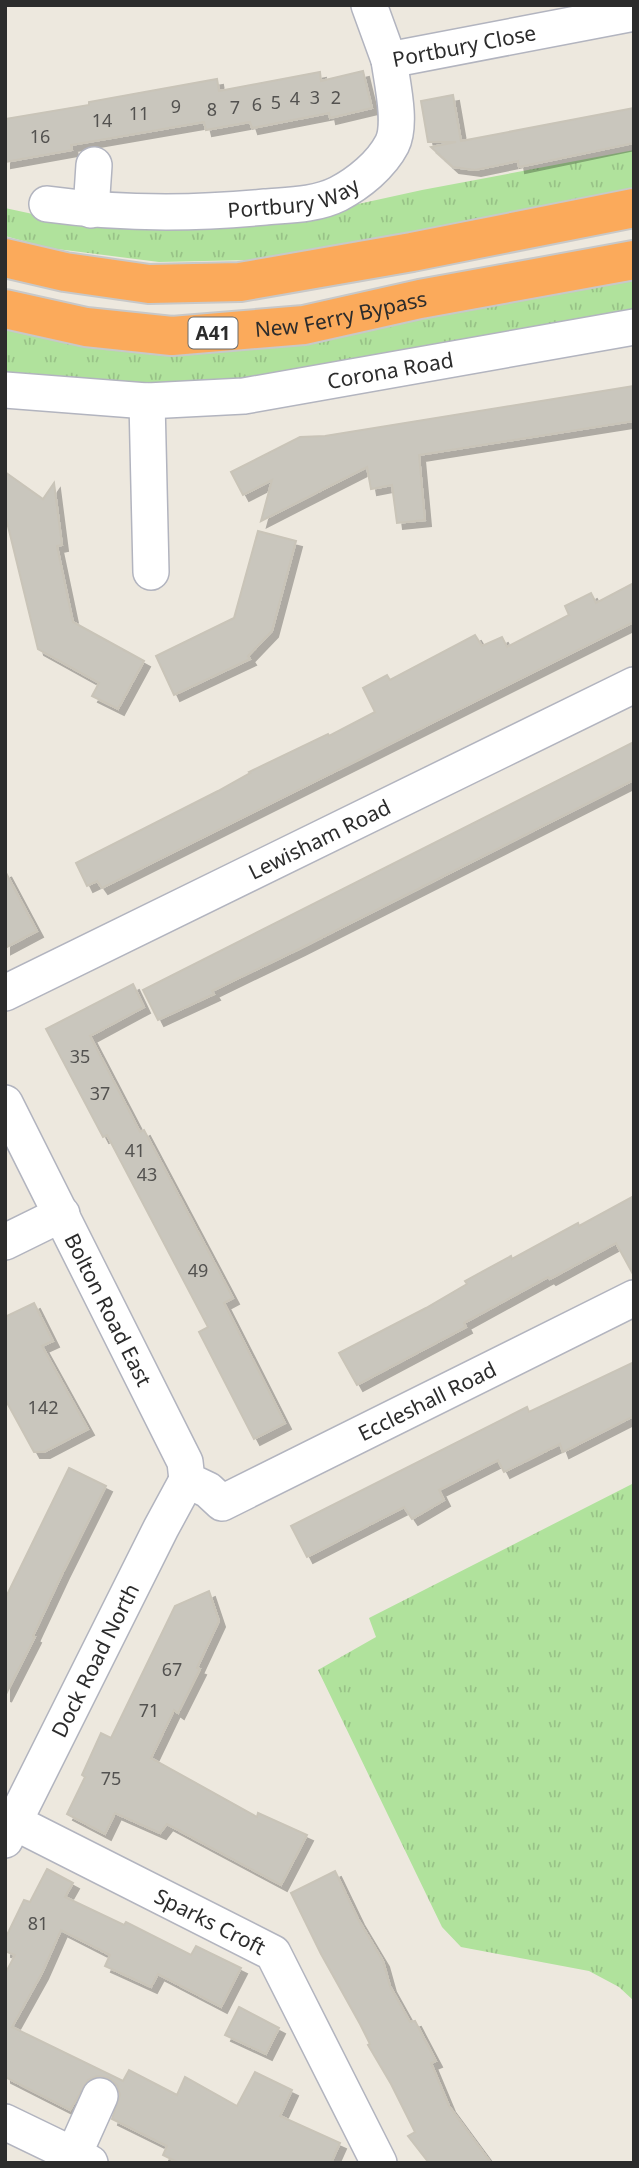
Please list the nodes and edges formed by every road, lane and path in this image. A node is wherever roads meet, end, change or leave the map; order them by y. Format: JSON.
{"nodes":[{"id":1,"x":369,"y":5,"type":"edge"},
{"id":2,"x":594,"y":13,"type":"edge"},
{"id":3,"x":634,"y":13,"type":"edge"},
{"id":4,"x":389,"y":60,"type":"junction"},
{"id":5,"x":94,"y":164,"type":"dead end"},
{"id":6,"x":47,"y":204,"type":"dead end"},
{"id":7,"x":634,"y":208,"type":"edge"},
{"id":8,"x":92,"y":210,"type":"junction"},
{"id":9,"x":5,"y":258,"type":"edge"},
{"id":10,"x":634,"y":260,"type":"edge"},
{"id":11,"x":5,"y":309,"type":"edge"},
{"id":12,"x":634,"y":327,"type":"edge"},
{"id":13,"x":5,"y":390,"type":"edge"},
{"id":14,"x":147,"y":401,"type":"junction"},
{"id":15,"x":151,"y":572,"type":"dead end"},
{"id":16,"x":634,"y":685,"type":"edge"},
{"id":17,"x":5,"y":993,"type":"edge"},
{"id":18,"x":5,"y":1103,"type":"edge"},
{"id":19,"x":62,"y":1214,"type":"junction"},
{"id":20,"x":5,"y":1242,"type":"edge"},
{"id":21,"x":634,"y":1298,"type":"edge"},
{"id":22,"x":187,"y":1480,"type":"junction"},
{"id":23,"x":10,"y":1831,"type":"edge"},
{"id":24,"x":100,"y":2096,"type":"dead end"},
{"id":25,"x":5,"y":2122,"type":"edge"},
{"id":26,"x":82,"y":2159,"type":"edge"},
{"id":27,"x":379,"y":2163,"type":"edge"}],
"edges":[{"from":1,"to":4,"type":"street","name":"Portbury Close"},
{"from":2,"to":3,"type":"street","name":"Portbury Close"},
{"from":2,"to":4,"type":"street","name":"Portbury Close"},
{"from":4,"to":8,"type":"street","name":"Portbury Way"},
{"from":5,"to":8,"type":"street"},
{"from":6,"to":8,"type":"street","name":"Portbury Way"},
{"from":7,"to":9,"type":"highway"},
{"from":10,"to":11,"type":"highway","name":"New Ferry Bypass","number":"A41"},
{"from":12,"to":14,"type":"street","name":"Corona Road"},
{"from":13,"to":14,"type":"street","name":"Corona Road"},
{"from":14,"to":15,"type":"street"},
{"from":16,"to":17,"type":"street","name":"Lewisham Road"},
{"from":18,"to":19,"type":"street","name":"Bolton Road East"},
{"from":19,"to":20,"type":"street"},
{"from":19,"to":22,"type":"street","name":"Bolton Road East"},
{"from":21,"to":22,"type":"street","name":"Eccleshall Road"},
{"from":22,"to":23,"type":"street","name":"Dock Road North"},
{"from":23,"to":27,"type":"street","name":"Sparks Croft"},
{"from":24,"to":26,"type":"street"},
{"from":25,"to":26,"type":"street"}]}
